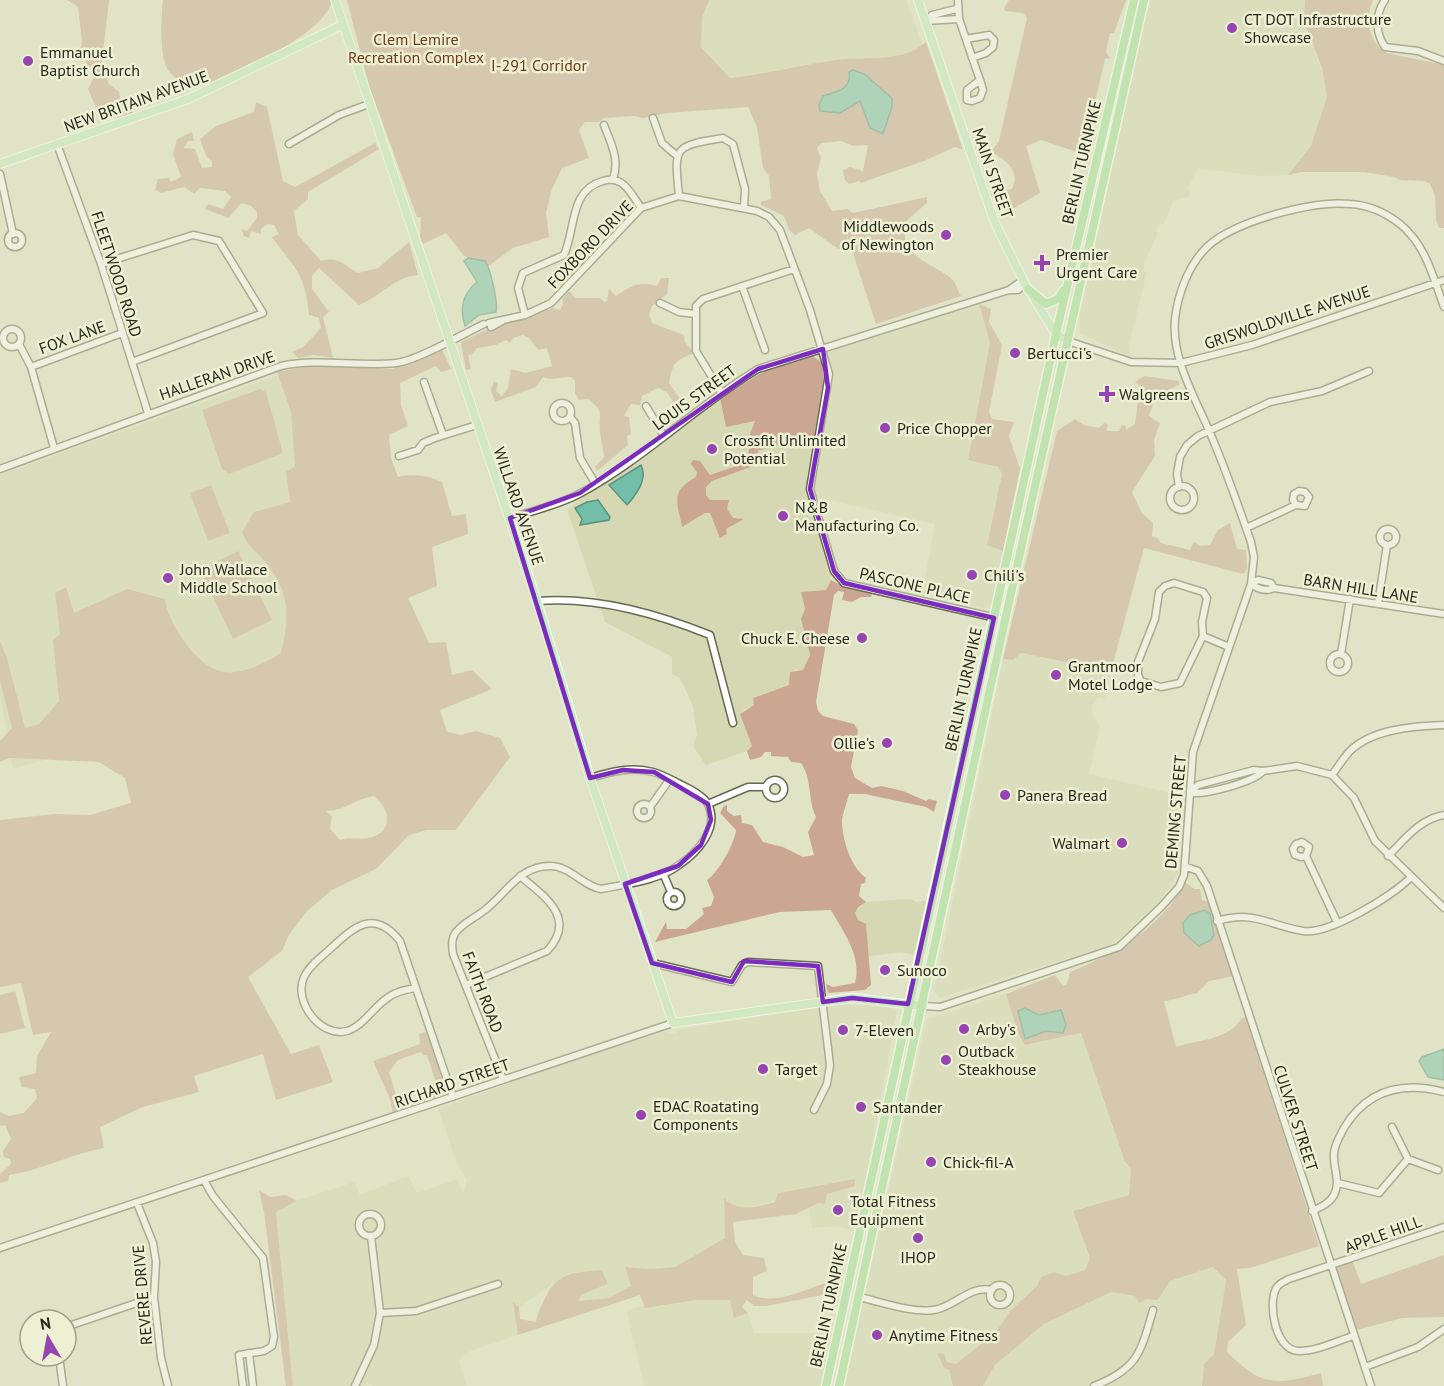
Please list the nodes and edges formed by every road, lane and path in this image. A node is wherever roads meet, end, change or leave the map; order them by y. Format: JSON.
{"nodes":[{"id":1,"x":335,"y":0,"type":"edge"},
{"id":2,"x":918,"y":0,"type":"edge"},
{"id":3,"x":958,"y":0,"type":"edge"},
{"id":4,"x":1134,"y":0,"type":"edge"},
{"id":5,"x":1144,"y":0,"type":"edge"},
{"id":6,"x":1385,"y":0,"type":"edge"},
{"id":7,"x":956,"y":9,"type":"junction"},
{"id":8,"x":959,"y":19,"type":"junction"},
{"id":9,"x":926,"y":21,"type":"junction"},
{"id":10,"x":342,"y":25,"type":"junction"},
{"id":11,"x":966,"y":39,"type":"junction"},
{"id":12,"x":972,"y":58,"type":"junction"},
{"id":13,"x":1444,"y":61,"type":"edge"},
{"id":14,"x":980,"y":80,"type":"dead end"},
{"id":15,"x":369,"y":104,"type":"junction"},
{"id":16,"x":654,"y":118,"type":"dead end"},
{"id":17,"x":604,"y":125,"type":"dead end"},
{"id":18,"x":1114,"y":138,"type":"junction"},
{"id":19,"x":57,"y":144,"type":"junction"},
{"id":20,"x":289,"y":144,"type":"dead end"},
{"id":21,"x":1100,"y":147,"type":"junction"},
{"id":22,"x":676,"y":155,"type":"junction"},
{"id":23,"x":0,"y":164,"type":"edge"},
{"id":24,"x":0,"y":174,"type":"edge"},
{"id":25,"x":613,"y":180,"type":"junction"},
{"id":26,"x":679,"y":196,"type":"junction"},
{"id":27,"x":641,"y":208,"type":"junction"},
{"id":28,"x":744,"y":208,"type":"junction"},
{"id":29,"x":13,"y":234,"type":"dead end"},
{"id":30,"x":101,"y":264,"type":"junction"},
{"id":31,"x":794,"y":269,"type":"junction"},
{"id":32,"x":1444,"y":279,"type":"edge"},
{"id":33,"x":1069,"y":280,"type":"junction"},
{"id":34,"x":1435,"y":282,"type":"junction"},
{"id":35,"x":742,"y":286,"type":"junction"},
{"id":36,"x":1027,"y":286,"type":"junction"},
{"id":37,"x":660,"y":303,"type":"dead end"},
{"id":38,"x":1444,"y":307,"type":"edge"},
{"id":39,"x":695,"y":314,"type":"junction"},
{"id":40,"x":525,"y":315,"type":"junction"},
{"id":41,"x":122,"y":333,"type":"junction"},
{"id":42,"x":1056,"y":334,"type":"junction"},
{"id":43,"x":449,"y":340,"type":"junction"},
{"id":44,"x":1068,"y":341,"type":"junction"},
{"id":45,"x":19,"y":344,"type":"dead end"},
{"id":46,"x":823,"y":349,"type":"junction"},
{"id":47,"x":765,"y":350,"type":"dead end"},
{"id":48,"x":132,"y":362,"type":"junction"},
{"id":49,"x":1181,"y":363,"type":"junction"},
{"id":50,"x":31,"y":367,"type":"junction"},
{"id":51,"x":1369,"y":371,"type":"dead end"},
{"id":52,"x":424,"y":382,"type":"dead end"},
{"id":53,"x":722,"y":392,"type":"junction"},
{"id":54,"x":646,"y":406,"type":"dead end"},
{"id":55,"x":148,"y":413,"type":"junction"},
{"id":56,"x":570,"y":417,"type":"dead end"},
{"id":57,"x":477,"y":424,"type":"junction"},
{"id":58,"x":1209,"y":430,"type":"junction"},
{"id":59,"x":443,"y":435,"type":"junction"},
{"id":60,"x":664,"y":436,"type":"junction"},
{"id":61,"x":54,"y":448,"type":"junction"},
{"id":62,"x":399,"y":456,"type":"dead end"},
{"id":63,"x":0,"y":469,"type":"edge"},
{"id":64,"x":595,"y":483,"type":"junction"},
{"id":65,"x":1179,"y":487,"type":"dead end"},
{"id":66,"x":1296,"y":505,"type":"dead end"},
{"id":67,"x":510,"y":518,"type":"junction"},
{"id":68,"x":1246,"y":528,"type":"junction"},
{"id":69,"x":1387,"y":545,"type":"dead end"},
{"id":70,"x":1251,"y":584,"type":"junction"},
{"id":71,"x":1350,"y":599,"type":"junction"},
{"id":72,"x":537,"y":601,"type":"junction"},
{"id":73,"x":1378,"y":604,"type":"junction"},
{"id":74,"x":1444,"y":614,"type":"edge"},
{"id":75,"x":994,"y":618,"type":"junction"},
{"id":76,"x":1005,"y":620,"type":"junction"},
{"id":77,"x":1203,"y":636,"type":"junction"},
{"id":78,"x":1229,"y":647,"type":"junction"},
{"id":79,"x":1341,"y":654,"type":"dead end"},
{"id":80,"x":732,"y":723,"type":"dead end"},
{"id":81,"x":1444,"y":725,"type":"edge"},
{"id":82,"x":1332,"y":776,"type":"junction"},
{"id":83,"x":590,"y":778,"type":"junction"},
{"id":84,"x":670,"y":779,"type":"junction"},
{"id":85,"x":766,"y":787,"type":"dead end"},
{"id":86,"x":1190,"y":792,"type":"junction"},
{"id":87,"x":708,"y":804,"type":"junction"},
{"id":88,"x":650,"y":807,"type":"dead end"},
{"id":89,"x":1444,"y":815,"type":"edge"},
{"id":90,"x":1306,"y":856,"type":"dead end"},
{"id":91,"x":1388,"y":856,"type":"junction"},
{"id":92,"x":1186,"y":867,"type":"junction"},
{"id":93,"x":663,"y":873,"type":"junction"},
{"id":94,"x":520,"y":876,"type":"junction"},
{"id":95,"x":1410,"y":878,"type":"junction"},
{"id":96,"x":625,"y":884,"type":"junction"},
{"id":97,"x":671,"y":892,"type":"dead end"},
{"id":98,"x":1444,"y":908,"type":"edge"},
{"id":99,"x":1217,"y":921,"type":"junction"},
{"id":100,"x":1337,"y":922,"type":"junction"},
{"id":101,"x":651,"y":963,"type":"junction"},
{"id":102,"x":466,"y":985,"type":"junction"},
{"id":103,"x":415,"y":988,"type":"junction"},
{"id":104,"x":823,"y":1002,"type":"junction"},
{"id":105,"x":909,"y":1004,"type":"junction"},
{"id":106,"x":923,"y":1006,"type":"junction"},
{"id":107,"x":673,"y":1023,"type":"junction"},
{"id":108,"x":503,"y":1079,"type":"junction"},
{"id":109,"x":1444,"y":1092,"type":"edge"},
{"id":110,"x":453,"y":1097,"type":"junction"},
{"id":111,"x":814,"y":1110,"type":"dead end"},
{"id":112,"x":1392,"y":1127,"type":"dead end"},
{"id":113,"x":1408,"y":1159,"type":"junction"},
{"id":114,"x":1438,"y":1170,"type":"dead end"},
{"id":115,"x":873,"y":1175,"type":"junction"},
{"id":116,"x":885,"y":1177,"type":"junction"},
{"id":117,"x":205,"y":1182,"type":"junction"},
{"id":118,"x":1338,"y":1183,"type":"junction"},
{"id":119,"x":137,"y":1203,"type":"junction"},
{"id":120,"x":1312,"y":1211,"type":"junction"},
{"id":121,"x":1444,"y":1227,"type":"edge"},
{"id":122,"x":371,"y":1236,"type":"dead end"},
{"id":123,"x":0,"y":1248,"type":"edge"},
{"id":124,"x":1330,"y":1267,"type":"junction"},
{"id":125,"x":498,"y":1284,"type":"dead end"},
{"id":126,"x":992,"y":1290,"type":"dead end"},
{"id":127,"x":859,"y":1297,"type":"junction"},
{"id":128,"x":154,"y":1298,"type":"junction"},
{"id":129,"x":1153,"y":1310,"type":"dead end"},
{"id":130,"x":380,"y":1313,"type":"junction"},
{"id":131,"x":78,"y":1323,"type":"edge"},
{"id":132,"x":1444,"y":1329,"type":"edge"},
{"id":133,"x":1353,"y":1336,"type":"junction"},
{"id":134,"x":834,"y":1346,"type":"junction"},
{"id":135,"x":848,"y":1347,"type":"junction"},
{"id":136,"x":249,"y":1353,"type":"junction"},
{"id":137,"x":1365,"y":1367,"type":"junction"},
{"id":138,"x":61,"y":1368,"type":"edge"},
{"id":139,"x":1107,"y":1384,"type":"edge"},
{"id":140,"x":63,"y":1386,"type":"edge"},
{"id":141,"x":168,"y":1386,"type":"edge"},
{"id":142,"x":243,"y":1386,"type":"edge"},
{"id":143,"x":253,"y":1386,"type":"edge"},
{"id":144,"x":355,"y":1386,"type":"edge"},
{"id":145,"x":826,"y":1386,"type":"edge"},
{"id":146,"x":839,"y":1386,"type":"edge"},
{"id":147,"x":1094,"y":1386,"type":"edge"},
{"id":148,"x":1371,"y":1386,"type":"edge"}],
"edges":[{"from":1,"to":10,"type":"main road","name":"WILLARD AVENUE"},
{"from":2,"to":9,"type":"main road","name":"MAIN STREET"},
{"from":3,"to":7,"type":"street"},
{"from":4,"to":21,"type":"highway","name":"BERLIN TURNPIKE"},
{"from":5,"to":18,"type":"highway","name":"BERLIN TURNPIKE"},
{"from":6,"to":13,"type":"street"},
{"from":7,"to":8,"type":"street"},
{"from":7,"to":9,"type":"street"},
{"from":8,"to":9,"type":"street"},
{"from":8,"to":11,"type":"street"},
{"from":9,"to":36,"type":"main road","name":"MAIN STREET"},
{"from":10,"to":15,"type":"main road","name":"WILLARD AVENUE"},
{"from":10,"to":19,"type":"main road","name":"NEW BRITAIN AVENUE"},
{"from":11,"to":12,"type":"street"},
{"from":11,"to":12,"type":"street"},
{"from":12,"to":14,"type":"street"},
{"from":15,"to":20,"type":"street"},
{"from":15,"to":43,"type":"main road","name":"WILLARD AVENUE"},
{"from":16,"to":22,"type":"street"},
{"from":17,"to":25,"type":"street"},
{"from":18,"to":21,"type":"highway"},
{"from":18,"to":44,"type":"highway","name":"BERLIN TURNPIKE"},
{"from":19,"to":23,"type":"main road","name":"NEW BRITAIN AVENUE"},
{"from":19,"to":30,"type":"street","name":"FLEETWOOD ROAD"},
{"from":21,"to":33,"type":"highway","name":"BERLIN TURNPIKE"},
{"from":22,"to":26,"type":"street"},
{"from":22,"to":28,"type":"street"},
{"from":24,"to":29,"type":"street"},
{"from":25,"to":27,"type":"street"},
{"from":25,"to":40,"type":"street"},
{"from":26,"to":27,"type":"street","name":"FOXBORO DRIVE"},
{"from":26,"to":28,"type":"street","name":"FOXBORO DRIVE"},
{"from":27,"to":40,"type":"street","name":"FOXBORO DRIVE"},
{"from":28,"to":31,"type":"street","name":"FOXBORO DRIVE"},
{"from":30,"to":41,"type":"street","name":"FLEETWOOD ROAD"},
{"from":30,"to":48,"type":"street"},
{"from":31,"to":35,"type":"street"},
{"from":31,"to":46,"type":"street","name":"FOXBORO DRIVE"},
{"from":32,"to":34,"type":"street","name":"GRISWOLDVILLE AVENUE"},
{"from":33,"to":36,"type":"highway"},
{"from":33,"to":42,"type":"highway","name":"BERLIN TURNPIKE"},
{"from":34,"to":38,"type":"street","name":"DEMING STREET"},
{"from":34,"to":49,"type":"street","name":"GRISWOLDVILLE AVENUE"},
{"from":34,"to":49,"type":"street","name":"DEMING STREET"},
{"from":35,"to":39,"type":"street"},
{"from":35,"to":47,"type":"street"},
{"from":36,"to":42,"type":"main road","name":"MAIN STREET"},
{"from":36,"to":46,"type":"street","name":"LOUIS STREET"},
{"from":37,"to":39,"type":"street"},
{"from":39,"to":53,"type":"street"},
{"from":40,"to":43,"type":"street","name":"FOXBORO DRIVE"},
{"from":41,"to":48,"type":"street","name":"FLEETWOOD ROAD"},
{"from":41,"to":50,"type":"street","name":"FOX LANE"},
{"from":42,"to":44,"type":"main road","name":"MAIN STREET"},
{"from":42,"to":75,"type":"highway","name":"BERLIN TURNPIKE"},
{"from":43,"to":55,"type":"street","name":"HALLERAN DRIVE"},
{"from":43,"to":57,"type":"main road","name":"WILLARD AVENUE"},
{"from":44,"to":49,"type":"street","name":"GRISWOLDVILLE AVENUE"},
{"from":44,"to":76,"type":"highway","name":"BERLIN TURNPIKE"},
{"from":45,"to":50,"type":"street"},
{"from":46,"to":53,"type":"street","name":"LOUIS STREET"},
{"from":46,"to":75,"type":"street","name":"PASCONE PLACE"},
{"from":48,"to":55,"type":"street","name":"FLEETWOOD ROAD"},
{"from":49,"to":58,"type":"street","name":"DEMING STREET"},
{"from":50,"to":61,"type":"street"},
{"from":51,"to":58,"type":"street"},
{"from":52,"to":59,"type":"street"},
{"from":53,"to":60,"type":"street","name":"LOUIS STREET"},
{"from":54,"to":60,"type":"street"},
{"from":55,"to":61,"type":"street","name":"HALLERAN DRIVE"},
{"from":56,"to":64,"type":"street"},
{"from":57,"to":59,"type":"street"},
{"from":57,"to":67,"type":"main road","name":"WILLARD AVENUE"},
{"from":58,"to":65,"type":"street"},
{"from":58,"to":68,"type":"street","name":"DEMING STREET"},
{"from":59,"to":62,"type":"street"},
{"from":60,"to":64,"type":"street","name":"LOUIS STREET"},
{"from":61,"to":63,"type":"street","name":"HALLERAN DRIVE"},
{"from":64,"to":67,"type":"street","name":"LOUIS STREET"},
{"from":66,"to":68,"type":"street"},
{"from":67,"to":72,"type":"main road","name":"WILLARD AVENUE"},
{"from":68,"to":70,"type":"street","name":"DEMING STREET"},
{"from":69,"to":73,"type":"street"},
{"from":70,"to":71,"type":"street","name":"BARN HILL LANE"},
{"from":70,"to":78,"type":"street","name":"DEMING STREET"},
{"from":71,"to":73,"type":"street","name":"BARN HILL LANE"},
{"from":71,"to":79,"type":"street"},
{"from":72,"to":80,"type":"street"},
{"from":72,"to":83,"type":"main road","name":"WILLARD AVENUE"},
{"from":73,"to":74,"type":"street","name":"BARN HILL LANE"},
{"from":75,"to":76,"type":"street","name":"PASCONE PLACE"},
{"from":75,"to":105,"type":"highway","name":"BERLIN TURNPIKE"},
{"from":76,"to":106,"type":"highway","name":"BERLIN TURNPIKE"},
{"from":77,"to":77,"type":"street"},
{"from":77,"to":78,"type":"street"},
{"from":78,"to":86,"type":"street","name":"DEMING STREET"},
{"from":81,"to":82,"type":"street"},
{"from":82,"to":86,"type":"street"},
{"from":82,"to":91,"type":"street"},
{"from":83,"to":84,"type":"street"},
{"from":83,"to":96,"type":"main road","name":"WILLARD AVENUE"},
{"from":84,"to":87,"type":"street"},
{"from":84,"to":88,"type":"street"},
{"from":85,"to":87,"type":"street"},
{"from":86,"to":92,"type":"street","name":"DEMING STREET"},
{"from":87,"to":93,"type":"street","name":"FAITH ROAD"},
{"from":89,"to":91,"type":"street"},
{"from":90,"to":100,"type":"street"},
{"from":91,"to":95,"type":"street"},
{"from":92,"to":99,"type":"street","name":"CULVER STREET"},
{"from":92,"to":106,"type":"street","name":"DEMING STREET"},
{"from":93,"to":96,"type":"street","name":"FAITH ROAD"},
{"from":93,"to":97,"type":"street"},
{"from":94,"to":96,"type":"street","name":"FAITH ROAD"},
{"from":94,"to":102,"type":"street","name":"FAITH ROAD"},
{"from":94,"to":102,"type":"street"},
{"from":95,"to":98,"type":"street"},
{"from":95,"to":100,"type":"street"},
{"from":96,"to":101,"type":"main road","name":"WILLARD AVENUE"},
{"from":99,"to":100,"type":"street"},
{"from":99,"to":120,"type":"street","name":"CULVER STREET"},
{"from":101,"to":104,"type":"street"},
{"from":101,"to":107,"type":"main road","name":"WILLARD AVENUE"},
{"from":102,"to":108,"type":"street","name":"FAITH ROAD"},
{"from":103,"to":103,"type":"street"},
{"from":103,"to":110,"type":"street"},
{"from":104,"to":105,"type":"main road","name":"RICHARD STREET"},
{"from":104,"to":107,"type":"main road","name":"RICHARD STREET"},
{"from":104,"to":111,"type":"street"},
{"from":105,"to":106,"type":"main road","name":"RICHARD STREET"},
{"from":105,"to":115,"type":"highway","name":"BERLIN TURNPIKE"},
{"from":106,"to":116,"type":"highway","name":"BERLIN TURNPIKE"},
{"from":107,"to":108,"type":"street","name":"RICHARD STREET"},
{"from":108,"to":110,"type":"street","name":"RICHARD STREET"},
{"from":109,"to":118,"type":"street"},
{"from":110,"to":117,"type":"street","name":"RICHARD STREET"},
{"from":112,"to":113,"type":"street"},
{"from":113,"to":114,"type":"street"},
{"from":113,"to":118,"type":"street"},
{"from":115,"to":116,"type":"highway"},
{"from":115,"to":134,"type":"highway","name":"BERLIN TURNPIKE"},
{"from":116,"to":127,"type":"highway","name":"BERLIN TURNPIKE"},
{"from":117,"to":119,"type":"street","name":"RICHARD STREET"},
{"from":117,"to":136,"type":"street"},
{"from":118,"to":120,"type":"street"},
{"from":119,"to":123,"type":"street","name":"RICHARD STREET"},
{"from":119,"to":128,"type":"street","name":"REVERE DRIVE"},
{"from":120,"to":124,"type":"street","name":"CULVER STREET"},
{"from":121,"to":124,"type":"street","name":"APPLE HILL"},
{"from":122,"to":130,"type":"street"},
{"from":124,"to":133,"type":"street","name":"CULVER STREET"},
{"from":124,"to":133,"type":"street","name":"APPLE HILL"},
{"from":125,"to":130,"type":"street"},
{"from":126,"to":127,"type":"street"},
{"from":127,"to":135,"type":"highway","name":"BERLIN TURNPIKE"},
{"from":128,"to":131,"type":"street"},
{"from":128,"to":141,"type":"street","name":"REVERE DRIVE"},
{"from":129,"to":139,"type":"street"},
{"from":130,"to":144,"type":"street"},
{"from":132,"to":137,"type":"street"},
{"from":133,"to":137,"type":"street","name":"CULVER STREET"},
{"from":134,"to":135,"type":"highway"},
{"from":134,"to":145,"type":"highway","name":"BERLIN TURNPIKE"},
{"from":135,"to":146,"type":"highway","name":"BERLIN TURNPIKE"},
{"from":136,"to":142,"type":"street"},
{"from":136,"to":143,"type":"street"},
{"from":137,"to":148,"type":"street","name":"CULVER STREET"},
{"from":138,"to":140,"type":"street"},
{"from":139,"to":147,"type":"street"}]}
